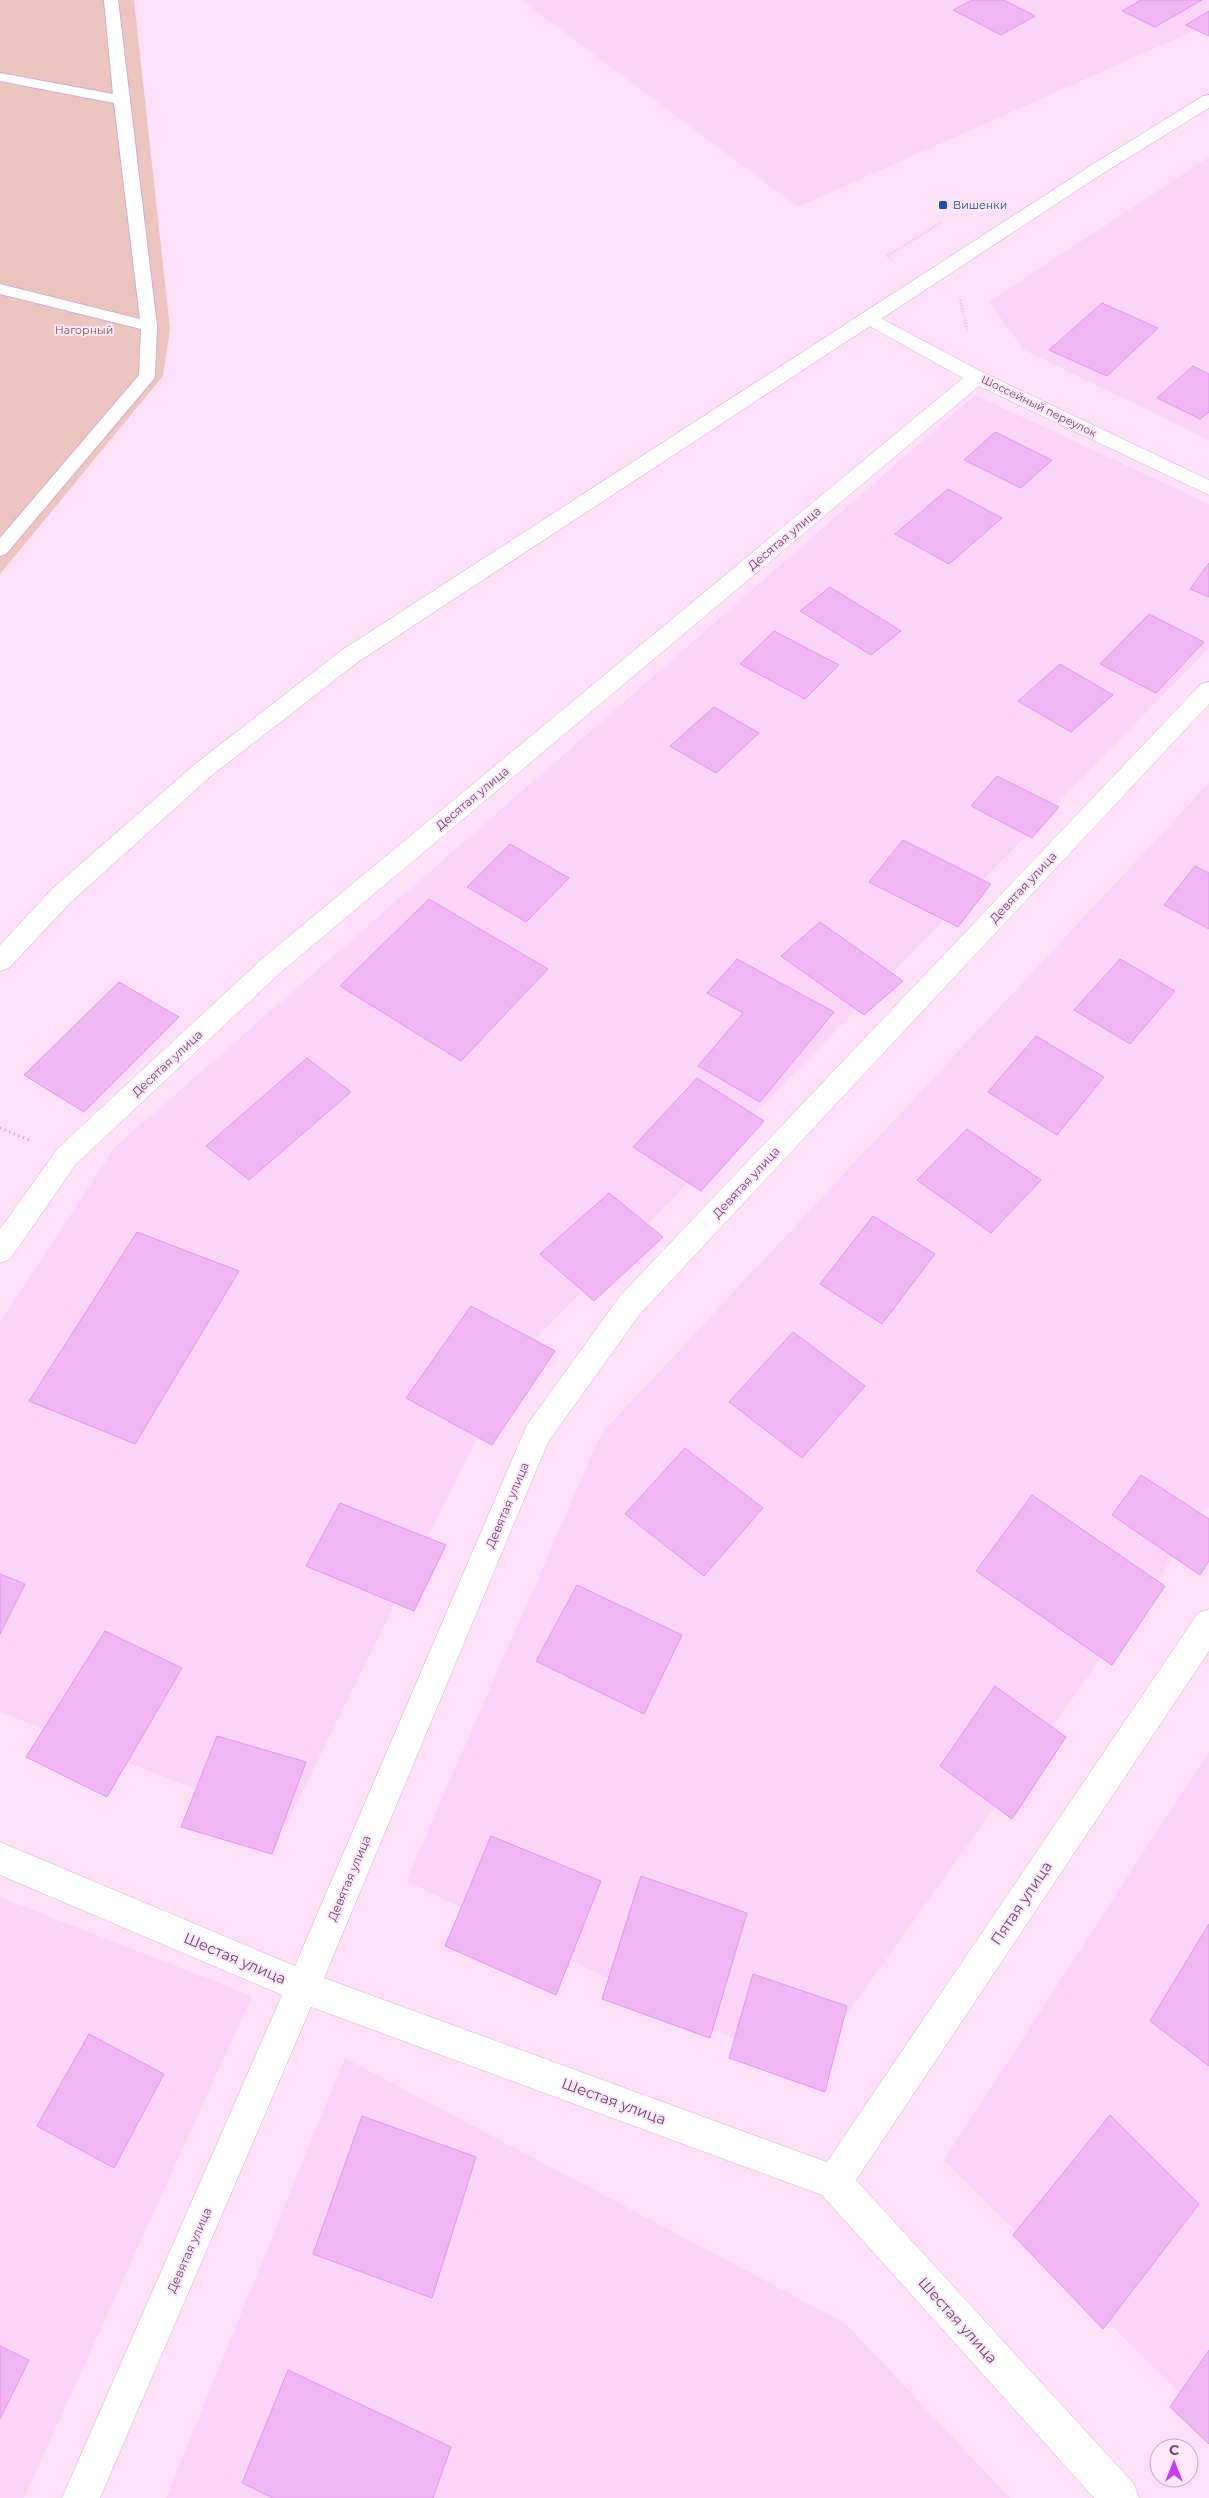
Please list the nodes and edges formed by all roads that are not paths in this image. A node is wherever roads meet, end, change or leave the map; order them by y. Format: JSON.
{"nodes":[{"id":1,"x":111,"y":0,"type":"edge"},
{"id":2,"x":0,"y":77,"type":"edge"},
{"id":3,"x":121,"y":100,"type":"junction"},
{"id":4,"x":1209,"y":100,"type":"edge"},
{"id":5,"x":0,"y":289,"type":"edge"},
{"id":6,"x":871,"y":318,"type":"junction"},
{"id":7,"x":149,"y":326,"type":"junction"},
{"id":8,"x":978,"y":377,"type":"junction"},
{"id":9,"x":1209,"y":488,"type":"edge"},
{"id":10,"x":0,"y":550,"type":"edge"},
{"id":11,"x":1209,"y":690,"type":"edge"},
{"id":12,"x":0,"y":961,"type":"edge"},
{"id":13,"x":0,"y":1251,"type":"edge"},
{"id":14,"x":1209,"y":1624,"type":"edge"},
{"id":15,"x":0,"y":1858,"type":"edge"},
{"id":16,"x":303,"y":1987,"type":"junction"},
{"id":17,"x":834,"y":2182,"type":"junction"},
{"id":18,"x":81,"y":2498,"type":"edge"},
{"id":19,"x":1120,"y":2498,"type":"edge"}],
"edges":[{"from":1,"to":3,"type":"lane"},
{"from":2,"to":3,"type":"lane"},
{"from":3,"to":7,"type":"lane"},
{"from":4,"to":6,"type":"street"},
{"from":5,"to":7,"type":"lane"},
{"from":6,"to":8,"type":"street","name":"Шоссейный переулок"},
{"from":6,"to":12,"type":"street"},
{"from":7,"to":10,"type":"lane"},
{"from":8,"to":9,"type":"street","name":"Шоссейный переулок"},
{"from":8,"to":13,"type":"street","name":"Десятая улица"},
{"from":11,"to":16,"type":"street","name":"Девятая улица"},
{"from":14,"to":17,"type":"street","name":"Пятая улица"},
{"from":15,"to":16,"type":"street","name":"Шестая улица"},
{"from":16,"to":17,"type":"street","name":"Шестая улица"},
{"from":16,"to":18,"type":"street","name":"Девятая улица"},
{"from":17,"to":19,"type":"street","name":"Шестая улица"}]}
